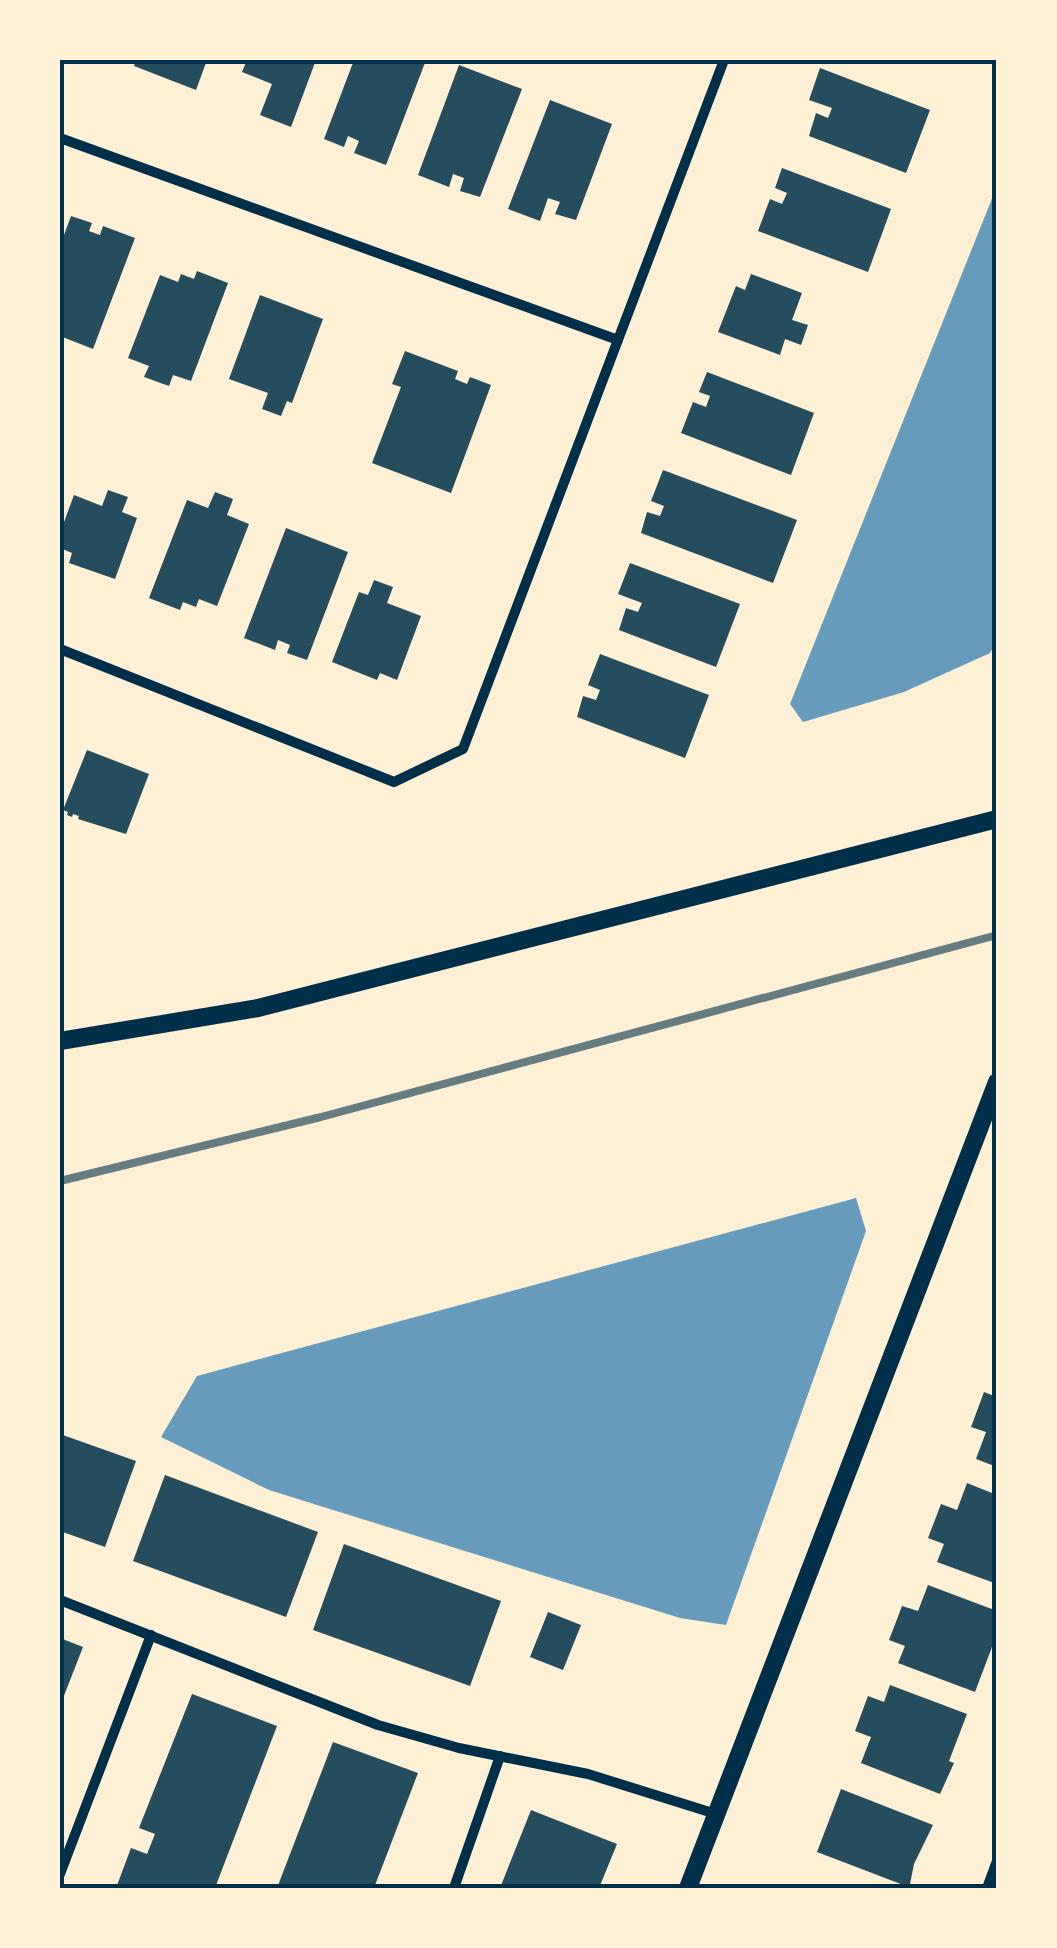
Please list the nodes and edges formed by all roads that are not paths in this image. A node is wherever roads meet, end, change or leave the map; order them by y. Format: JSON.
{"nodes":[{"id":1,"x":724,"y":60,"type":"edge"},
{"id":2,"x":60,"y":138,"type":"edge"},
{"id":3,"x":618,"y":340,"type":"junction"},
{"id":4,"x":60,"y":649,"type":"edge"},
{"id":5,"x":997,"y":819,"type":"edge"},
{"id":6,"x":60,"y":1041,"type":"edge"},
{"id":7,"x":997,"y":1082,"type":"edge"},
{"id":8,"x":60,"y":1600,"type":"edge"},
{"id":9,"x":151,"y":1635,"type":"junction"},
{"id":10,"x":500,"y":1756,"type":"junction"},
{"id":11,"x":716,"y":1814,"type":"junction"},
{"id":12,"x":997,"y":1860,"type":"edge"},
{"id":13,"x":60,"y":1874,"type":"edge"},
{"id":14,"x":454,"y":1888,"type":"edge"},
{"id":15,"x":688,"y":1888,"type":"edge"},
{"id":16,"x":987,"y":1888,"type":"edge"}],
"edges":[{"from":1,"to":3,"type":"street"},
{"from":2,"to":3,"type":"street"},
{"from":3,"to":4,"type":"street"},
{"from":5,"to":6,"type":"street"},
{"from":7,"to":11,"type":"street"},
{"from":8,"to":9,"type":"street"},
{"from":9,"to":10,"type":"street"},
{"from":9,"to":13,"type":"street"},
{"from":10,"to":11,"type":"street"},
{"from":10,"to":14,"type":"street"},
{"from":11,"to":15,"type":"street"},
{"from":12,"to":16,"type":"street"}]}
